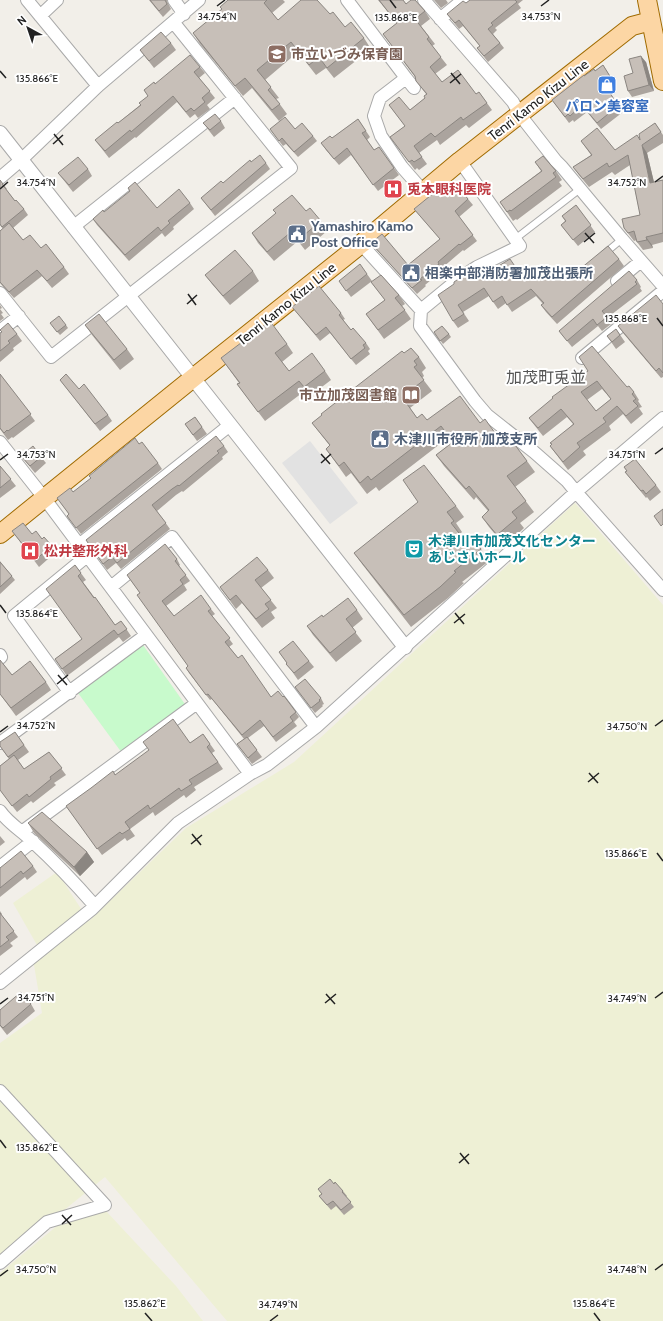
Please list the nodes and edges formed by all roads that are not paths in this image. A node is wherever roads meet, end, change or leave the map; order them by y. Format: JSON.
{"nodes":[{"id":1,"x":28,"y":0,"type":"edge"},
{"id":2,"x":57,"y":0,"type":"edge"},
{"id":3,"x":174,"y":0,"type":"edge"},
{"id":4,"x":199,"y":0,"type":"edge"},
{"id":5,"x":347,"y":0,"type":"edge"},
{"id":6,"x":424,"y":0,"type":"edge"},
{"id":7,"x":463,"y":0,"type":"edge"},
{"id":8,"x":647,"y":0,"type":"edge"},
{"id":9,"x":184,"y":14,"type":"junction"},
{"id":10,"x":40,"y":16,"type":"junction"},
{"id":11,"x":440,"y":19,"type":"junction"},
{"id":12,"x":654,"y":20,"type":"junction"},
{"id":13,"x":174,"y":23,"type":"junction"},
{"id":14,"x":406,"y":78,"type":"junction"},
{"id":15,"x":663,"y":81,"type":"edge"},
{"id":16,"x":98,"y":86,"type":"junction"},
{"id":17,"x":414,"y":88,"type":"edge"},
{"id":18,"x":235,"y":98,"type":"junction"},
{"id":19,"x":520,"y":114,"type":"junction"},
{"id":20,"x":0,"y":133,"type":"edge"},
{"id":21,"x":21,"y":160,"type":"junction"},
{"id":22,"x":460,"y":161,"type":"junction"},
{"id":23,"x":0,"y":178,"type":"edge"},
{"id":24,"x":580,"y":189,"type":"junction"},
{"id":25,"x":423,"y":191,"type":"junction"},
{"id":26,"x":73,"y":227,"type":"junction"},
{"id":27,"x":515,"y":239,"type":"junction"},
{"id":28,"x":622,"y":240,"type":"junction"},
{"id":29,"x":361,"y":244,"type":"junction"},
{"id":30,"x":600,"y":257,"type":"edge"},
{"id":31,"x":641,"y":261,"type":"junction"},
{"id":32,"x":663,"y":286,"type":"edge"},
{"id":33,"x":606,"y":291,"type":"edge"},
{"id":34,"x":663,"y":291,"type":"edge"},
{"id":35,"x":0,"y":293,"type":"edge"},
{"id":36,"x":128,"y":296,"type":"junction"},
{"id":37,"x":421,"y":310,"type":"junction"},
{"id":38,"x":19,"y":316,"type":"junction"},
{"id":39,"x":0,"y":331,"type":"edge"},
{"id":40,"x":580,"y":359,"type":"edge"},
{"id":41,"x":193,"y":378,"type":"junction"},
{"id":42,"x":663,"y":418,"type":"edge"},
{"id":43,"x":230,"y":425,"type":"junction"},
{"id":44,"x":0,"y":442,"type":"edge"},
{"id":45,"x":576,"y":492,"type":"junction"},
{"id":46,"x":45,"y":499,"type":"junction"},
{"id":47,"x":0,"y":534,"type":"edge"},
{"id":48,"x":79,"y":545,"type":"junction"},
{"id":49,"x":87,"y":556,"type":"junction"},
{"id":50,"x":111,"y":587,"type":"junction"},
{"id":51,"x":663,"y":590,"type":"edge"},
{"id":52,"x":146,"y":635,"type":"junction"},
{"id":53,"x":405,"y":648,"type":"junction"},
{"id":54,"x":70,"y":693,"type":"junction"},
{"id":55,"x":197,"y":703,"type":"junction"},
{"id":56,"x":316,"y":727,"type":"junction"},
{"id":57,"x":0,"y":743,"type":"edge"},
{"id":58,"x":250,"y":774,"type":"junction"},
{"id":59,"x":0,"y":812,"type":"edge"},
{"id":60,"x":22,"y":832,"type":"junction"},
{"id":61,"x":33,"y":841,"type":"junction"},
{"id":62,"x":0,"y":867,"type":"edge"},
{"id":63,"x":95,"y":906,"type":"junction"},
{"id":64,"x":0,"y":983,"type":"edge"},
{"id":65,"x":0,"y":1091,"type":"edge"},
{"id":66,"x":0,"y":1264,"type":"edge"}],
"edges":[{"from":1,"to":10,"type":"street"},
{"from":2,"to":10,"type":"street"},
{"from":3,"to":9,"type":"street"},
{"from":4,"to":9,"type":"street"},
{"from":5,"to":14,"type":"street"},
{"from":6,"to":11,"type":"street"},
{"from":7,"to":11,"type":"street"},
{"from":8,"to":12,"type":"main road"},
{"from":9,"to":13,"type":"street"},
{"from":10,"to":16,"type":"street"},
{"from":11,"to":19,"type":"street"},
{"from":12,"to":15,"type":"main road"},
{"from":12,"to":19,"type":"main road","name":"Tenri Kamo Kizu Line"},
{"from":13,"to":16,"type":"street"},
{"from":13,"to":18,"type":"street"},
{"from":14,"to":17,"type":"street"},
{"from":14,"to":25,"type":"street"},
{"from":16,"to":21,"type":"street"},
{"from":18,"to":26,"type":"street"},
{"from":18,"to":36,"type":"street"},
{"from":19,"to":22,"type":"main road","name":"Tenri Kamo Kizu Line"},
{"from":19,"to":24,"type":"street"},
{"from":20,"to":21,"type":"street"},
{"from":21,"to":23,"type":"street"},
{"from":21,"to":26,"type":"street"},
{"from":22,"to":25,"type":"main road","name":"Tenri Kamo Kizu Line"},
{"from":22,"to":27,"type":"street"},
{"from":24,"to":27,"type":"lane"},
{"from":24,"to":28,"type":"street"},
{"from":25,"to":29,"type":"main road","name":"Tenri Kamo Kizu Line"},
{"from":26,"to":36,"type":"street"},
{"from":27,"to":37,"type":"street"},
{"from":28,"to":30,"type":"lane"},
{"from":28,"to":31,"type":"street"},
{"from":29,"to":37,"type":"street"},
{"from":29,"to":41,"type":"main road","name":"Tenri Kamo Kizu Line"},
{"from":31,"to":32,"type":"street"},
{"from":31,"to":33,"type":"street"},
{"from":34,"to":40,"type":"street"},
{"from":35,"to":38,"type":"street"},
{"from":36,"to":38,"type":"street"},
{"from":36,"to":41,"type":"street"},
{"from":37,"to":45,"type":"street"},
{"from":38,"to":39,"type":"street"},
{"from":41,"to":43,"type":"street"},
{"from":41,"to":46,"type":"main road","name":"Tenri Kamo Kizu Line"},
{"from":42,"to":45,"type":"street"},
{"from":43,"to":48,"type":"street"},
{"from":43,"to":53,"type":"street"},
{"from":44,"to":46,"type":"street"},
{"from":45,"to":51,"type":"street"},
{"from":45,"to":53,"type":"street"},
{"from":46,"to":47,"type":"main road","name":"Tenri Kamo Kizu Line"},
{"from":46,"to":48,"type":"street"},
{"from":48,"to":49,"type":"street"},
{"from":49,"to":50,"type":"street"},
{"from":49,"to":54,"type":"street"},
{"from":50,"to":52,"type":"street"},
{"from":50,"to":56,"type":"street"},
{"from":52,"to":54,"type":"street"},
{"from":52,"to":55,"type":"street"},
{"from":53,"to":56,"type":"street"},
{"from":54,"to":57,"type":"street"},
{"from":55,"to":58,"type":"street"},
{"from":55,"to":60,"type":"street"},
{"from":56,"to":58,"type":"street"},
{"from":58,"to":63,"type":"street"},
{"from":59,"to":60,"type":"street"},
{"from":60,"to":61,"type":"street"},
{"from":61,"to":62,"type":"street"},
{"from":61,"to":63,"type":"street"},
{"from":63,"to":64,"type":"street"},
{"from":65,"to":66,"type":"street"}]}
